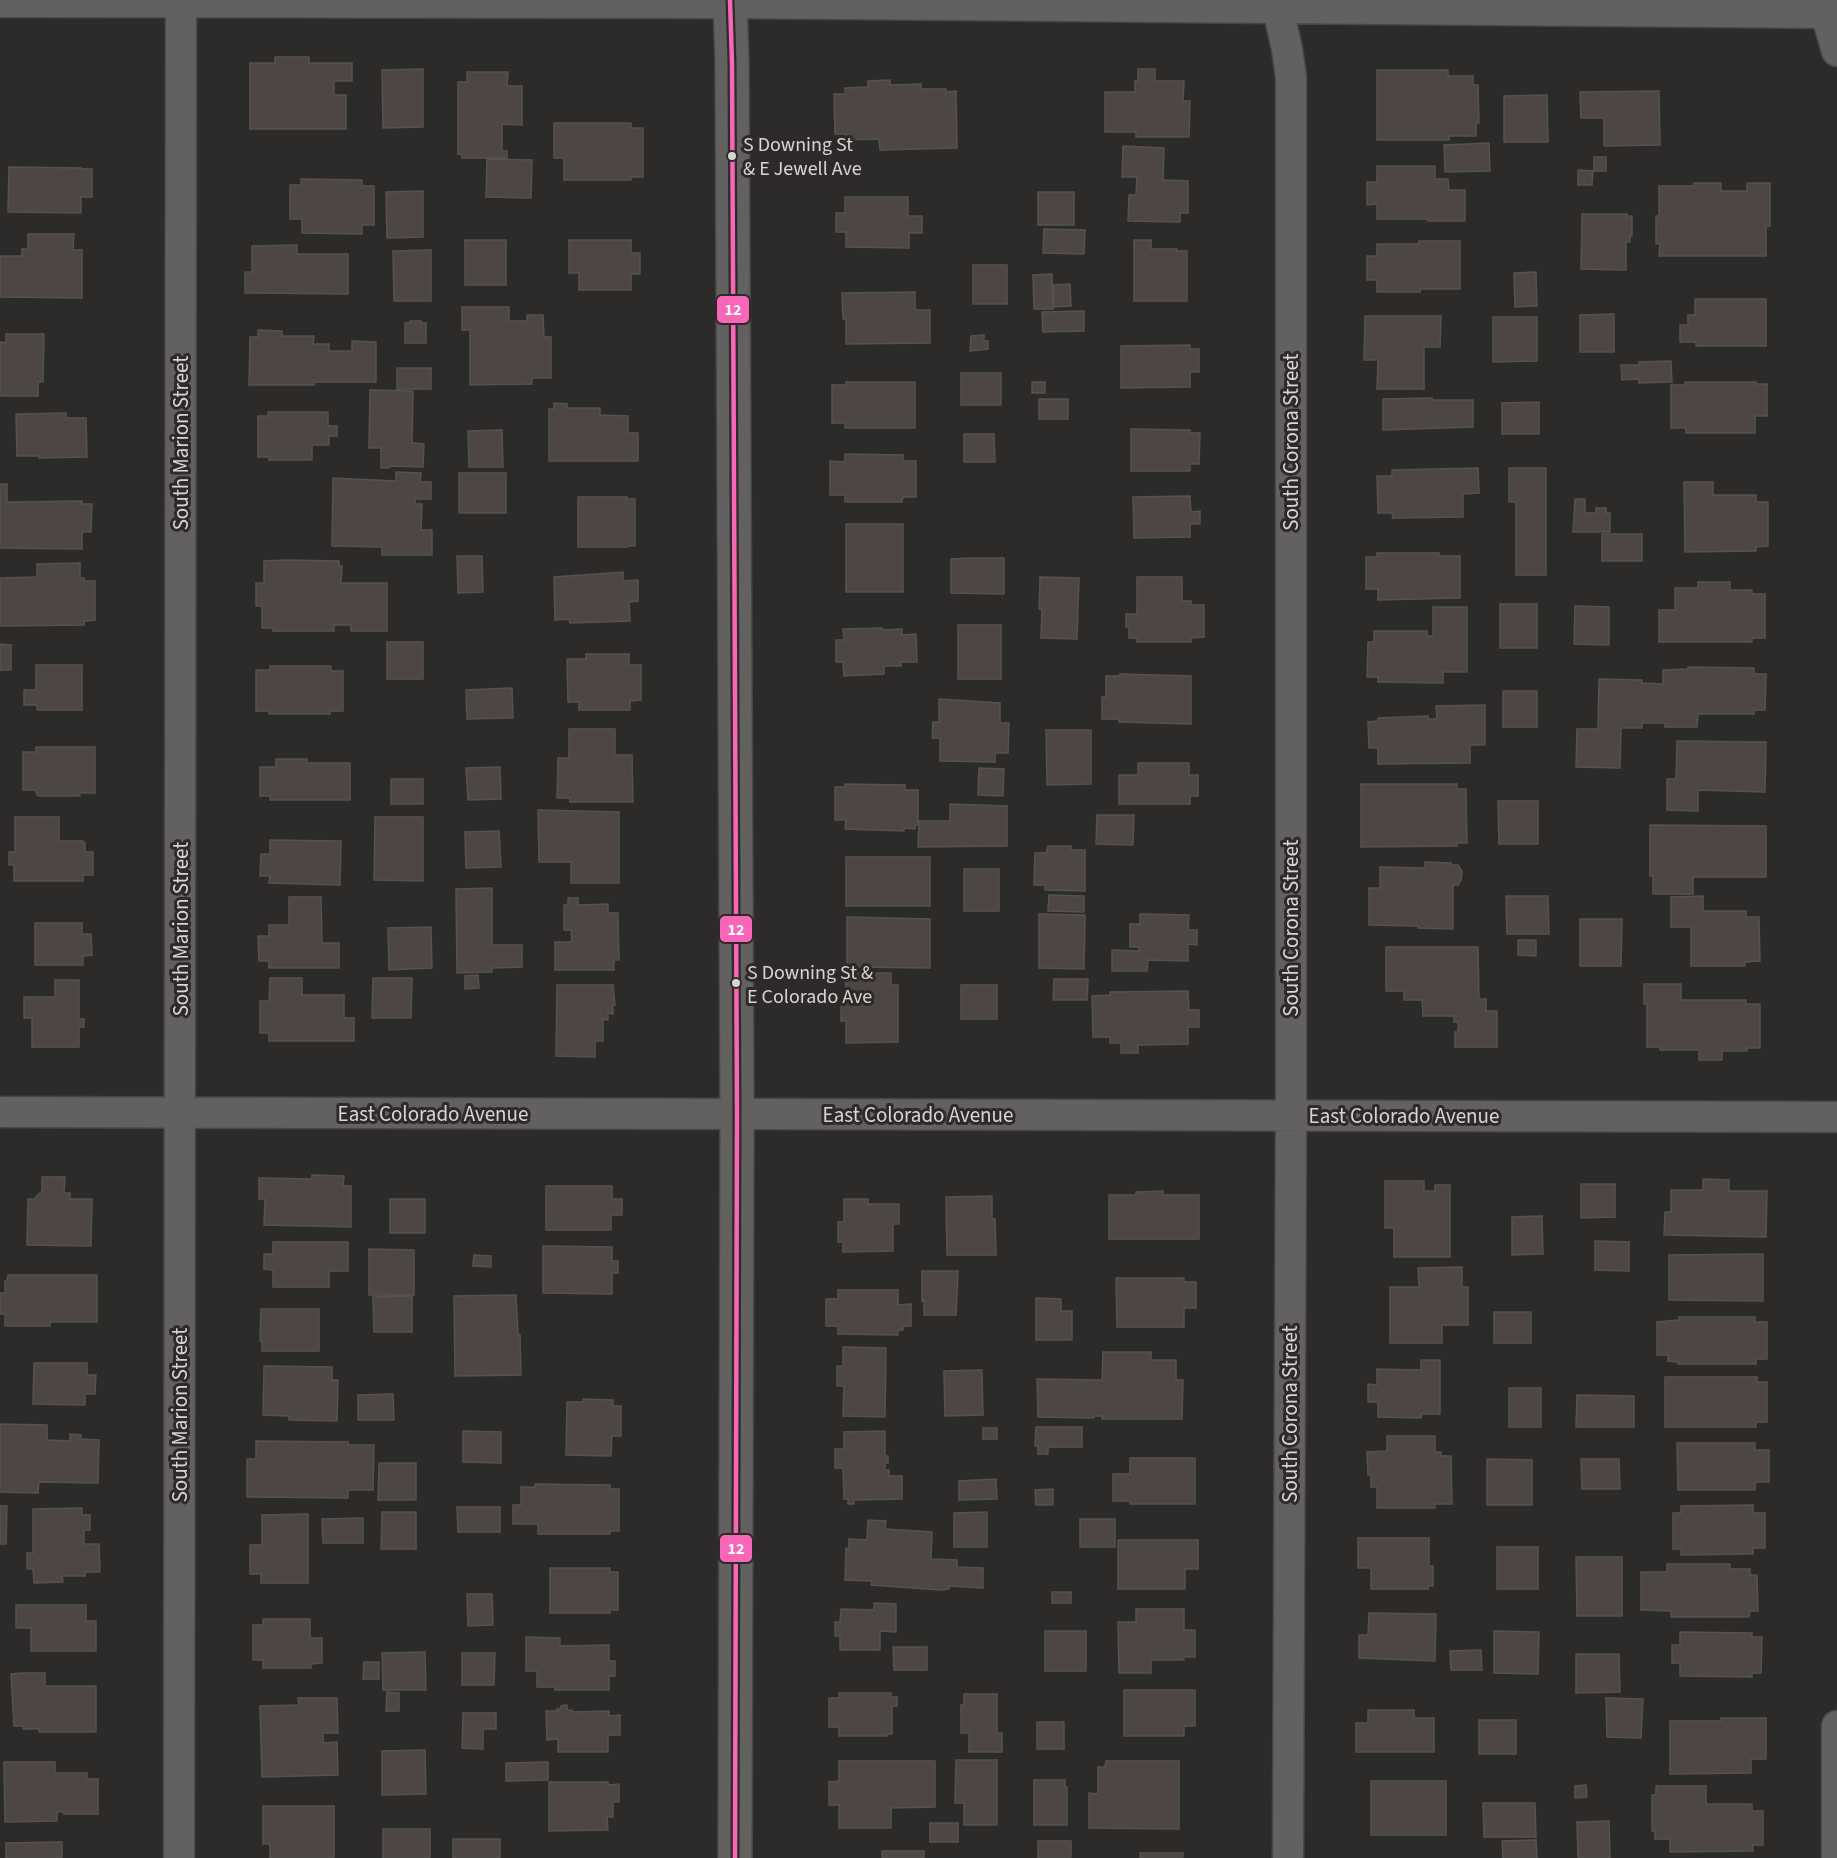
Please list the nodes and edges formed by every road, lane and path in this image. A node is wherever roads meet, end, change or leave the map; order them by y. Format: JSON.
{"nodes":[{"id":1,"x":181,"y":1,"type":"edge"},
{"id":2,"x":0,"y":2,"type":"edge"},
{"id":3,"x":730,"y":2,"type":"edge"},
{"id":4,"x":1277,"y":3,"type":"edge"},
{"id":5,"x":1828,"y":9,"type":"edge"},
{"id":6,"x":1837,"y":51,"type":"edge"},
{"id":7,"x":0,"y":1112,"type":"edge"},
{"id":8,"x":181,"y":1112,"type":"junction"},
{"id":9,"x":737,"y":1115,"type":"junction"},
{"id":10,"x":1291,"y":1116,"type":"junction"},
{"id":11,"x":1837,"y":1117,"type":"edge"},
{"id":12,"x":1837,"y":1726,"type":"edge"},
{"id":13,"x":179,"y":1858,"type":"edge"},
{"id":14,"x":735,"y":1858,"type":"edge"},
{"id":15,"x":1288,"y":1858,"type":"edge"},
{"id":16,"x":1837,"y":1858,"type":"edge"}],
"edges":[{"from":1,"to":2,"type":"street"},
{"from":1,"to":3,"type":"street"},
{"from":1,"to":8,"type":"street","name":"South Marion Street"},
{"from":3,"to":4,"type":"street"},
{"from":3,"to":9,"type":"main road"},
{"from":4,"to":5,"type":"street"},
{"from":4,"to":10,"type":"street","name":"South Corona Street"},
{"from":5,"to":6,"type":"street"},
{"from":7,"to":8,"type":"street","name":"East Colorado Avenue"},
{"from":8,"to":9,"type":"street","name":"East Colorado Avenue"},
{"from":8,"to":13,"type":"street","name":"South Marion Street"},
{"from":9,"to":10,"type":"street","name":"East Colorado Avenue"},
{"from":9,"to":14,"type":"main road"},
{"from":10,"to":11,"type":"street","name":"East Colorado Avenue"},
{"from":10,"to":15,"type":"street","name":"South Corona Street"},
{"from":12,"to":16,"type":"street"}]}
